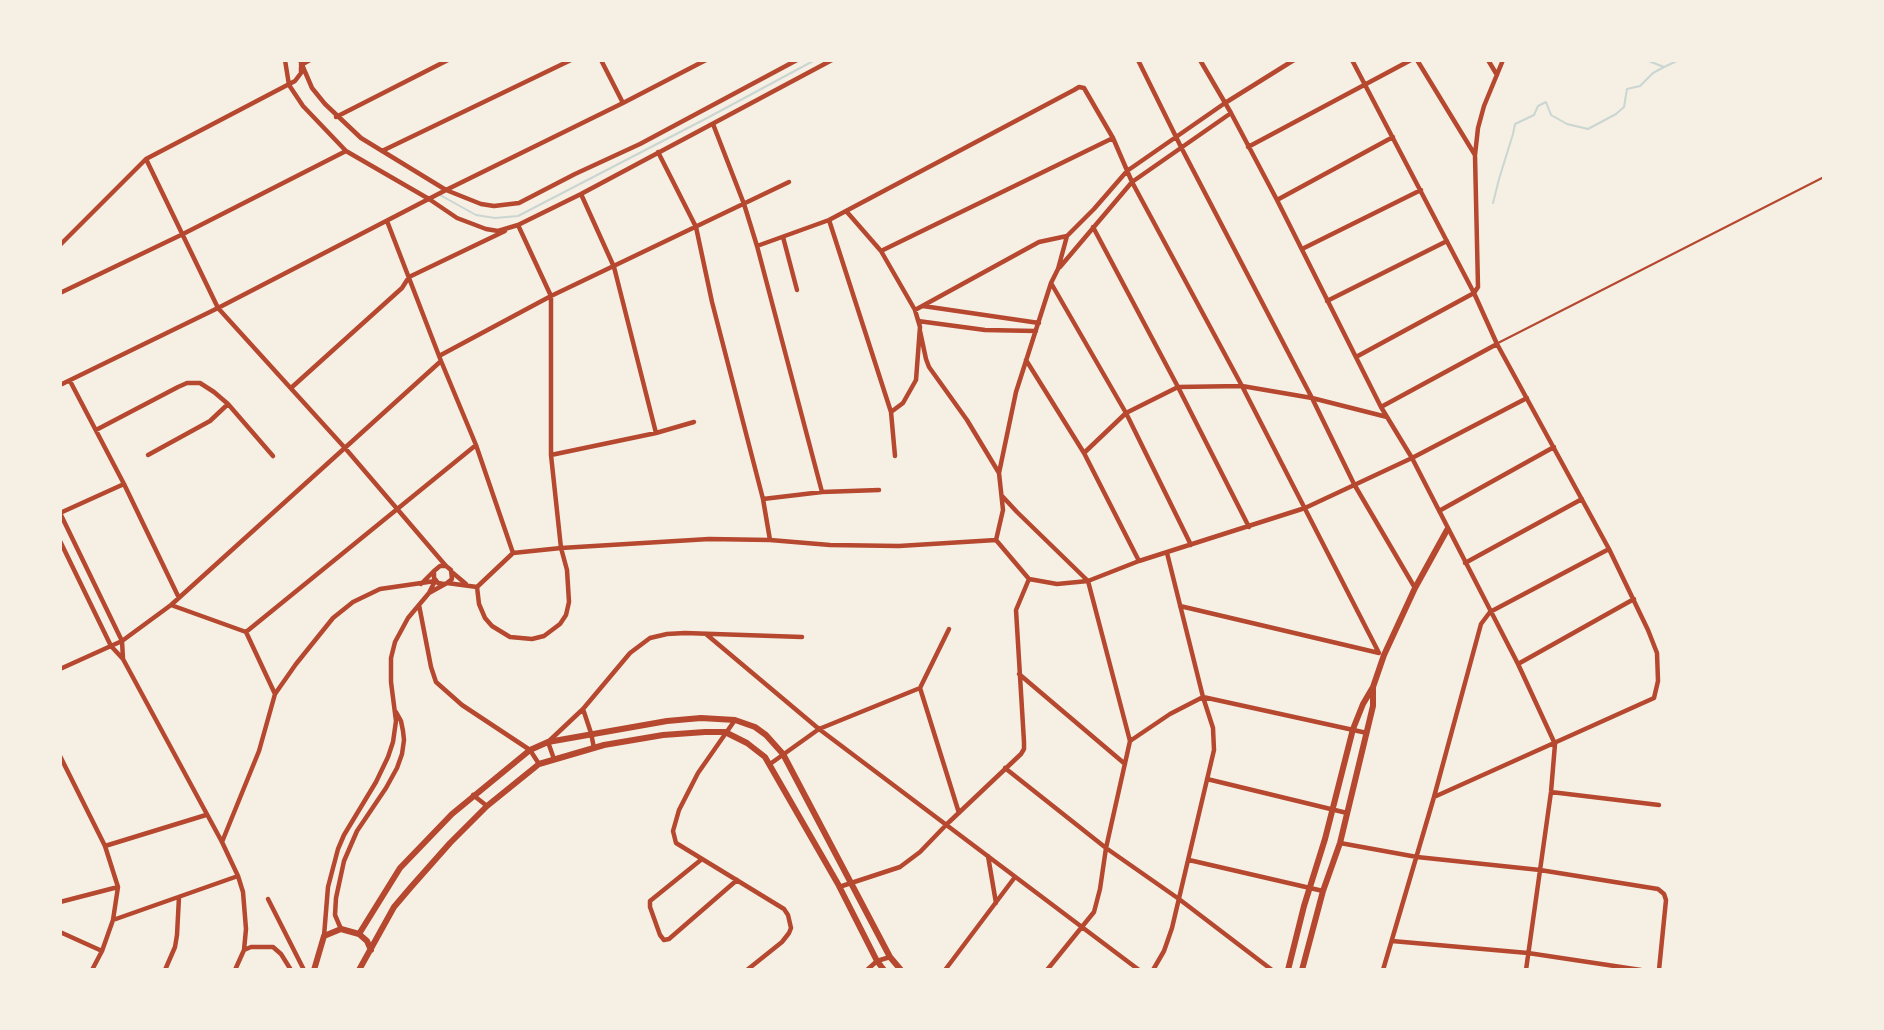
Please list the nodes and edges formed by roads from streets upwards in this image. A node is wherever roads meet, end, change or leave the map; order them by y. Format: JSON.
{"nodes":[{"id":1,"x":285,"y":60,"type":"edge"},
{"id":2,"x":310,"y":60,"type":"edge"},
{"id":3,"x":448,"y":60,"type":"edge"},
{"id":4,"x":571,"y":60,"type":"edge"},
{"id":5,"x":601,"y":60,"type":"edge"},
{"id":6,"x":705,"y":60,"type":"edge"},
{"id":7,"x":797,"y":60,"type":"edge"},
{"id":8,"x":832,"y":60,"type":"edge"},
{"id":9,"x":1138,"y":60,"type":"edge"},
{"id":10,"x":1200,"y":60,"type":"edge"},
{"id":11,"x":1294,"y":60,"type":"edge"},
{"id":12,"x":1352,"y":60,"type":"edge"},
{"id":13,"x":1411,"y":60,"type":"edge"},
{"id":14,"x":1417,"y":60,"type":"edge"},
{"id":15,"x":1488,"y":60,"type":"edge"},
{"id":16,"x":1503,"y":60,"type":"edge"},
{"id":17,"x":300,"y":62,"type":"edge"},
{"id":18,"x":1497,"y":75,"type":"junction"},
{"id":19,"x":289,"y":84,"type":"junction"},
{"id":20,"x":1366,"y":85,"type":"junction"},
{"id":21,"x":624,"y":102,"type":"junction"},
{"id":22,"x":1225,"y":103,"type":"junction"},
{"id":23,"x":1231,"y":113,"type":"junction"},
{"id":24,"x":336,"y":117,"type":"junction"},
{"id":25,"x":713,"y":124,"type":"junction"},
{"id":26,"x":1177,"y":136,"type":"junction"},
{"id":27,"x":1393,"y":137,"type":"junction"},
{"id":28,"x":1113,"y":138,"type":"junction"},
{"id":29,"x":1181,"y":147,"type":"junction"},
{"id":30,"x":1248,"y":147,"type":"junction"},
{"id":31,"x":346,"y":151,"type":"junction"},
{"id":32,"x":382,"y":151,"type":"junction"},
{"id":33,"x":658,"y":152,"type":"junction"},
{"id":34,"x":1475,"y":155,"type":"junction"},
{"id":35,"x":146,"y":159,"type":"junction"},
{"id":36,"x":1127,"y":171,"type":"junction"},
{"id":37,"x":789,"y":182,"type":"dead end"},
{"id":38,"x":1132,"y":182,"type":"junction"},
{"id":39,"x":446,"y":189,"type":"junction"},
{"id":40,"x":1421,"y":190,"type":"junction"},
{"id":41,"x":582,"y":194,"type":"junction"},
{"id":42,"x":429,"y":199,"type":"junction"},
{"id":43,"x":1277,"y":200,"type":"junction"},
{"id":44,"x":744,"y":204,"type":"junction"},
{"id":45,"x":847,"y":212,"type":"junction"},
{"id":46,"x":829,"y":220,"type":"junction"},
{"id":47,"x":387,"y":221,"type":"junction"},
{"id":48,"x":518,"y":225,"type":"junction"},
{"id":49,"x":1093,"y":226,"type":"junction"},
{"id":50,"x":696,"y":227,"type":"junction"},
{"id":51,"x":181,"y":235,"type":"junction"},
{"id":52,"x":1067,"y":236,"type":"junction"},
{"id":53,"x":783,"y":237,"type":"junction"},
{"id":54,"x":1446,"y":241,"type":"junction"},
{"id":55,"x":60,"y":245,"type":"edge"},
{"id":56,"x":757,"y":246,"type":"junction"},
{"id":57,"x":1302,"y":249,"type":"junction"},
{"id":58,"x":881,"y":251,"type":"junction"},
{"id":59,"x":614,"y":267,"type":"junction"},
{"id":60,"x":1058,"y":269,"type":"junction"},
{"id":61,"x":409,"y":278,"type":"junction"},
{"id":62,"x":1051,"y":283,"type":"junction"},
{"id":63,"x":797,"y":290,"type":"dead end"},
{"id":64,"x":60,"y":293,"type":"edge"},
{"id":65,"x":1474,"y":293,"type":"junction"},
{"id":66,"x":551,"y":296,"type":"junction"},
{"id":67,"x":1327,"y":301,"type":"junction"},
{"id":68,"x":923,"y":306,"type":"junction"},
{"id":69,"x":218,"y":308,"type":"junction"},
{"id":70,"x":915,"y":310,"type":"junction"},
{"id":71,"x":918,"y":321,"type":"junction"},
{"id":72,"x":1039,"y":323,"type":"junction"},
{"id":73,"x":920,"y":327,"type":"junction"},
{"id":74,"x":1036,"y":331,"type":"junction"},
{"id":75,"x":1497,"y":344,"type":"junction"},
{"id":76,"x":1356,"y":357,"type":"junction"},
{"id":77,"x":440,"y":358,"type":"junction"},
{"id":78,"x":1026,"y":360,"type":"junction"},
{"id":79,"x":70,"y":381,"type":"junction"},
{"id":80,"x":60,"y":385,"type":"edge"},
{"id":81,"x":1242,"y":386,"type":"junction"},
{"id":82,"x":1178,"y":387,"type":"junction"},
{"id":83,"x":291,"y":388,"type":"junction"},
{"id":84,"x":1312,"y":398,"type":"junction"},
{"id":85,"x":1527,"y":398,"type":"junction"},
{"id":86,"x":228,"y":404,"type":"junction"},
{"id":87,"x":1381,"y":407,"type":"junction"},
{"id":88,"x":891,"y":412,"type":"junction"},
{"id":89,"x":1126,"y":413,"type":"junction"},
{"id":90,"x":1387,"y":417,"type":"junction"},
{"id":91,"x":694,"y":422,"type":"dead end"},
{"id":92,"x":96,"y":430,"type":"junction"},
{"id":93,"x":656,"y":433,"type":"junction"},
{"id":94,"x":476,"y":445,"type":"junction"},
{"id":95,"x":1554,"y":447,"type":"junction"},
{"id":96,"x":345,"y":448,"type":"junction"},
{"id":97,"x":1084,"y":453,"type":"junction"},
{"id":98,"x":148,"y":455,"type":"dead end"},
{"id":99,"x":551,"y":455,"type":"junction"},
{"id":100,"x":273,"y":456,"type":"dead end"},
{"id":101,"x":895,"y":456,"type":"dead end"},
{"id":102,"x":1412,"y":458,"type":"junction"},
{"id":103,"x":999,"y":473,"type":"junction"},
{"id":104,"x":124,"y":484,"type":"junction"},
{"id":105,"x":1354,"y":484,"type":"junction"},
{"id":106,"x":879,"y":490,"type":"dead end"},
{"id":107,"x":822,"y":492,"type":"junction"},
{"id":108,"x":1002,"y":496,"type":"junction"},
{"id":109,"x":1582,"y":499,"type":"junction"},
{"id":110,"x":763,"y":500,"type":"junction"},
{"id":111,"x":398,"y":508,"type":"junction"},
{"id":112,"x":1305,"y":508,"type":"junction"},
{"id":113,"x":1439,"y":511,"type":"junction"},
{"id":114,"x":60,"y":513,"type":"edge"},
{"id":115,"x":1249,"y":527,"type":"junction"},
{"id":116,"x":67,"y":528,"type":"junction"},
{"id":117,"x":1448,"y":530,"type":"junction"},
{"id":118,"x":60,"y":534,"type":"edge"},
{"id":119,"x":770,"y":540,"type":"junction"},
{"id":120,"x":996,"y":540,"type":"junction"},
{"id":121,"x":60,"y":541,"type":"edge"},
{"id":122,"x":1191,"y":545,"type":"junction"},
{"id":123,"x":561,"y":548,"type":"junction"},
{"id":124,"x":1609,"y":549,"type":"junction"},
{"id":125,"x":1167,"y":553,"type":"junction"},
{"id":126,"x":437,"y":554,"type":"junction"},
{"id":127,"x":513,"y":554,"type":"junction"},
{"id":128,"x":1139,"y":561,"type":"junction"},
{"id":129,"x":1465,"y":563,"type":"junction"},
{"id":130,"x":446,"y":566,"type":"junction"},
{"id":131,"x":435,"y":569,"type":"junction"},
{"id":132,"x":453,"y":573,"type":"junction"},
{"id":133,"x":1029,"y":579,"type":"junction"},
{"id":134,"x":435,"y":581,"type":"junction"},
{"id":135,"x":1088,"y":581,"type":"junction"},
{"id":136,"x":421,"y":584,"type":"junction"},
{"id":137,"x":446,"y":584,"type":"junction"},
{"id":138,"x":466,"y":584,"type":"junction"},
{"id":139,"x":477,"y":586,"type":"junction"},
{"id":140,"x":1415,"y":588,"type":"junction"},
{"id":141,"x":429,"y":593,"type":"junction"},
{"id":142,"x":179,"y":598,"type":"junction"},
{"id":143,"x":1634,"y":599,"type":"junction"},
{"id":144,"x":171,"y":605,"type":"junction"},
{"id":145,"x":419,"y":605,"type":"junction"},
{"id":146,"x":1180,"y":606,"type":"junction"},
{"id":147,"x":1490,"y":612,"type":"junction"},
{"id":148,"x":950,"y":629,"type":"dead end"},
{"id":149,"x":246,"y":632,"type":"junction"},
{"id":150,"x":706,"y":634,"type":"junction"},
{"id":151,"x":802,"y":637,"type":"dead end"},
{"id":152,"x":122,"y":641,"type":"junction"},
{"id":153,"x":111,"y":646,"type":"junction"},
{"id":154,"x":1381,"y":654,"type":"junction"},
{"id":155,"x":123,"y":659,"type":"junction"},
{"id":156,"x":1518,"y":664,"type":"junction"},
{"id":157,"x":60,"y":669,"type":"edge"},
{"id":158,"x":1019,"y":675,"type":"junction"},
{"id":159,"x":1373,"y":687,"type":"junction"},
{"id":160,"x":920,"y":688,"type":"junction"},
{"id":161,"x":275,"y":694,"type":"junction"},
{"id":162,"x":1203,"y":697,"type":"junction"},
{"id":163,"x":583,"y":709,"type":"junction"},
{"id":164,"x":395,"y":710,"type":"junction"},
{"id":165,"x":735,"y":720,"type":"junction"},
{"id":166,"x":819,"y":729,"type":"junction"},
{"id":167,"x":1353,"y":729,"type":"junction"},
{"id":168,"x":725,"y":732,"type":"junction"},
{"id":169,"x":1367,"y":733,"type":"junction"},
{"id":170,"x":591,"y":734,"type":"junction"},
{"id":171,"x":1130,"y":741,"type":"junction"},
{"id":172,"x":548,"y":742,"type":"junction"},
{"id":173,"x":1555,"y":744,"type":"junction"},
{"id":174,"x":594,"y":748,"type":"junction"},
{"id":175,"x":530,"y":750,"type":"junction"},
{"id":176,"x":783,"y":754,"type":"junction"},
{"id":177,"x":60,"y":756,"type":"edge"},
{"id":178,"x":554,"y":759,"type":"junction"},
{"id":179,"x":539,"y":764,"type":"junction"},
{"id":180,"x":770,"y":764,"type":"junction"},
{"id":181,"x":1125,"y":764,"type":"junction"},
{"id":182,"x":1005,"y":768,"type":"junction"},
{"id":183,"x":1208,"y":779,"type":"junction"},
{"id":184,"x":1551,"y":792,"type":"junction"},
{"id":185,"x":473,"y":795,"type":"junction"},
{"id":186,"x":1434,"y":797,"type":"junction"},
{"id":187,"x":1659,"y":805,"type":"dead end"},
{"id":188,"x":487,"y":806,"type":"junction"},
{"id":189,"x":1333,"y":809,"type":"junction"},
{"id":190,"x":959,"y":813,"type":"junction"},
{"id":191,"x":1347,"y":813,"type":"junction"},
{"id":192,"x":206,"y":815,"type":"junction"},
{"id":193,"x":947,"y":824,"type":"junction"},
{"id":194,"x":222,"y":842,"type":"junction"},
{"id":195,"x":1340,"y":843,"type":"junction"},
{"id":196,"x":105,"y":846,"type":"junction"},
{"id":197,"x":1106,"y":848,"type":"junction"},
{"id":198,"x":988,"y":856,"type":"junction"},
{"id":199,"x":1417,"y":857,"type":"junction"},
{"id":200,"x":702,"y":859,"type":"junction"},
{"id":201,"x":1189,"y":860,"type":"junction"},
{"id":202,"x":1540,"y":870,"type":"junction"},
{"id":203,"x":238,"y":876,"type":"junction"},
{"id":204,"x":1015,"y":877,"type":"junction"},
{"id":205,"x":737,"y":880,"type":"junction"},
{"id":206,"x":850,"y":883,"type":"junction"},
{"id":207,"x":118,"y":887,"type":"junction"},
{"id":208,"x":840,"y":887,"type":"junction"},
{"id":209,"x":1310,"y":889,"type":"junction"},
{"id":210,"x":1323,"y":891,"type":"junction"},
{"id":211,"x":179,"y":897,"type":"junction"},
{"id":212,"x":268,"y":899,"type":"dead end"},
{"id":213,"x":1179,"y":899,"type":"junction"},
{"id":214,"x":60,"y":902,"type":"edge"},
{"id":215,"x":996,"y":904,"type":"junction"},
{"id":216,"x":113,"y":920,"type":"junction"},
{"id":217,"x":1080,"y":927,"type":"junction"},
{"id":218,"x":340,"y":928,"type":"junction"},
{"id":219,"x":60,"y":932,"type":"edge"},
{"id":220,"x":359,"y":934,"type":"junction"},
{"id":221,"x":324,"y":936,"type":"junction"},
{"id":222,"x":1392,"y":940,"type":"junction"},
{"id":223,"x":244,"y":950,"type":"junction"},
{"id":224,"x":371,"y":950,"type":"junction"},
{"id":225,"x":102,"y":951,"type":"junction"},
{"id":226,"x":1528,"y":953,"type":"junction"},
{"id":227,"x":890,"y":957,"type":"junction"},
{"id":228,"x":877,"y":961,"type":"junction"},
{"id":229,"x":92,"y":970,"type":"edge"},
{"id":230,"x":165,"y":970,"type":"edge"},
{"id":231,"x":235,"y":970,"type":"edge"},
{"id":232,"x":290,"y":970,"type":"edge"},
{"id":233,"x":304,"y":970,"type":"edge"},
{"id":234,"x":314,"y":970,"type":"edge"},
{"id":235,"x":359,"y":970,"type":"edge"},
{"id":236,"x":747,"y":970,"type":"edge"},
{"id":237,"x":867,"y":970,"type":"edge"},
{"id":238,"x":884,"y":970,"type":"edge"},
{"id":239,"x":901,"y":970,"type":"edge"},
{"id":240,"x":945,"y":970,"type":"edge"},
{"id":241,"x":1047,"y":970,"type":"edge"},
{"id":242,"x":1139,"y":970,"type":"edge"},
{"id":243,"x":1153,"y":970,"type":"edge"},
{"id":244,"x":1272,"y":970,"type":"edge"},
{"id":245,"x":1288,"y":970,"type":"edge"},
{"id":246,"x":1302,"y":970,"type":"edge"},
{"id":247,"x":1383,"y":970,"type":"edge"},
{"id":248,"x":1526,"y":970,"type":"edge"},
{"id":249,"x":1641,"y":970,"type":"edge"},
{"id":250,"x":1659,"y":970,"type":"edge"}],
"edges":[{"from":1,"to":19,"type":"street"},
{"from":2,"to":17,"type":"street"},
{"from":3,"to":24,"type":"street"},
{"from":4,"to":32,"type":"street"},
{"from":5,"to":21,"type":"street"},
{"from":6,"to":21,"type":"street"},
{"from":7,"to":39,"type":"street"},
{"from":8,"to":25,"type":"street"},
{"from":9,"to":26,"type":"street"},
{"from":10,"to":22,"type":"street"},
{"from":11,"to":22,"type":"street"},
{"from":12,"to":20,"type":"street"},
{"from":13,"to":20,"type":"street"},
{"from":14,"to":34,"type":"street"},
{"from":15,"to":18,"type":"street"},
{"from":16,"to":18,"type":"street"},
{"from":17,"to":19,"type":"street"},
{"from":17,"to":24,"type":"street"},
{"from":18,"to":34,"type":"street"},
{"from":19,"to":31,"type":"street"},
{"from":19,"to":35,"type":"street"},
{"from":20,"to":27,"type":"street"},
{"from":20,"to":30,"type":"street"},
{"from":21,"to":39,"type":"street"},
{"from":22,"to":23,"type":"street"},
{"from":22,"to":26,"type":"street"},
{"from":23,"to":29,"type":"street"},
{"from":23,"to":30,"type":"street"},
{"from":24,"to":32,"type":"street"},
{"from":25,"to":33,"type":"street"},
{"from":25,"to":44,"type":"street"},
{"from":26,"to":29,"type":"street"},
{"from":26,"to":36,"type":"street"},
{"from":27,"to":40,"type":"street"},
{"from":27,"to":43,"type":"street"},
{"from":28,"to":36,"type":"street"},
{"from":28,"to":45,"type":"street"},
{"from":28,"to":58,"type":"street"},
{"from":29,"to":38,"type":"street"},
{"from":29,"to":84,"type":"street"},
{"from":30,"to":43,"type":"street"},
{"from":31,"to":42,"type":"street"},
{"from":31,"to":51,"type":"street"},
{"from":32,"to":39,"type":"street"},
{"from":33,"to":41,"type":"street"},
{"from":33,"to":50,"type":"street"},
{"from":34,"to":65,"type":"street"},
{"from":35,"to":51,"type":"street"},
{"from":35,"to":55,"type":"street"},
{"from":36,"to":38,"type":"street"},
{"from":36,"to":52,"type":"street"},
{"from":37,"to":44,"type":"street"},
{"from":38,"to":49,"type":"street"},
{"from":38,"to":81,"type":"street"},
{"from":39,"to":42,"type":"street"},
{"from":40,"to":54,"type":"street"},
{"from":40,"to":57,"type":"street"},
{"from":41,"to":48,"type":"street"},
{"from":41,"to":59,"type":"street"},
{"from":42,"to":47,"type":"street"},
{"from":42,"to":48,"type":"street"},
{"from":43,"to":57,"type":"street"},
{"from":44,"to":50,"type":"street"},
{"from":44,"to":56,"type":"street"},
{"from":45,"to":46,"type":"street"},
{"from":45,"to":58,"type":"street"},
{"from":46,"to":53,"type":"street"},
{"from":46,"to":88,"type":"street"},
{"from":47,"to":61,"type":"street"},
{"from":47,"to":69,"type":"street"},
{"from":48,"to":61,"type":"street"},
{"from":48,"to":66,"type":"street"},
{"from":49,"to":60,"type":"street"},
{"from":49,"to":82,"type":"street"},
{"from":50,"to":59,"type":"street"},
{"from":50,"to":110,"type":"street"},
{"from":51,"to":64,"type":"street"},
{"from":51,"to":69,"type":"street"},
{"from":52,"to":60,"type":"street"},
{"from":52,"to":68,"type":"street"},
{"from":53,"to":56,"type":"street"},
{"from":53,"to":63,"type":"street"},
{"from":54,"to":65,"type":"street"},
{"from":54,"to":67,"type":"street"},
{"from":56,"to":107,"type":"street"},
{"from":57,"to":67,"type":"street"},
{"from":58,"to":70,"type":"street"},
{"from":59,"to":66,"type":"street"},
{"from":59,"to":93,"type":"street"},
{"from":60,"to":62,"type":"street"},
{"from":61,"to":77,"type":"street"},
{"from":61,"to":83,"type":"street"},
{"from":62,"to":72,"type":"street"},
{"from":62,"to":89,"type":"street"},
{"from":65,"to":75,"type":"street"},
{"from":65,"to":76,"type":"street"},
{"from":66,"to":77,"type":"street"},
{"from":66,"to":99,"type":"street"},
{"from":67,"to":76,"type":"street"},
{"from":68,"to":70,"type":"street"},
{"from":68,"to":72,"type":"street"},
{"from":69,"to":79,"type":"street"},
{"from":69,"to":83,"type":"street"},
{"from":70,"to":71,"type":"street"},
{"from":71,"to":73,"type":"street"},
{"from":71,"to":74,"type":"street"},
{"from":72,"to":74,"type":"street"},
{"from":73,"to":88,"type":"street"},
{"from":73,"to":103,"type":"street"},
{"from":74,"to":78,"type":"street"},
{"from":75,"to":85,"type":"street"},
{"from":75,"to":87,"type":"street"},
{"from":76,"to":87,"type":"street"},
{"from":77,"to":94,"type":"street"},
{"from":77,"to":96,"type":"street"},
{"from":78,"to":97,"type":"street"},
{"from":78,"to":103,"type":"street"},
{"from":79,"to":80,"type":"street"},
{"from":79,"to":92,"type":"street"},
{"from":81,"to":82,"type":"street"},
{"from":81,"to":84,"type":"street"},
{"from":81,"to":112,"type":"street"},
{"from":82,"to":89,"type":"street"},
{"from":82,"to":115,"type":"street"},
{"from":83,"to":96,"type":"street"},
{"from":84,"to":90,"type":"street"},
{"from":84,"to":105,"type":"street"},
{"from":85,"to":95,"type":"street"},
{"from":85,"to":102,"type":"street"},
{"from":86,"to":92,"type":"street"},
{"from":86,"to":98,"type":"street"},
{"from":86,"to":100,"type":"street"},
{"from":87,"to":90,"type":"street"},
{"from":88,"to":101,"type":"street"},
{"from":89,"to":97,"type":"street"},
{"from":89,"to":122,"type":"street"},
{"from":90,"to":102,"type":"street"},
{"from":91,"to":93,"type":"street"},
{"from":92,"to":104,"type":"street"},
{"from":93,"to":99,"type":"street"},
{"from":94,"to":111,"type":"street"},
{"from":94,"to":127,"type":"street"},
{"from":95,"to":109,"type":"street"},
{"from":95,"to":113,"type":"street"},
{"from":96,"to":111,"type":"street"},
{"from":96,"to":142,"type":"street"},
{"from":97,"to":128,"type":"street"},
{"from":99,"to":123,"type":"street"},
{"from":102,"to":105,"type":"street"},
{"from":102,"to":113,"type":"street"},
{"from":103,"to":108,"type":"street"},
{"from":104,"to":114,"type":"street"},
{"from":104,"to":142,"type":"street"},
{"from":105,"to":112,"type":"street"},
{"from":105,"to":140,"type":"street"},
{"from":106,"to":107,"type":"street"},
{"from":107,"to":110,"type":"street"},
{"from":108,"to":120,"type":"street"},
{"from":108,"to":135,"type":"street"},
{"from":109,"to":124,"type":"street"},
{"from":109,"to":129,"type":"street"},
{"from":110,"to":119,"type":"street"},
{"from":111,"to":126,"type":"street"},
{"from":111,"to":149,"type":"street"},
{"from":112,"to":115,"type":"street"},
{"from":112,"to":154,"type":"street"},
{"from":113,"to":117,"type":"street"},
{"from":114,"to":116,"type":"street"},
{"from":115,"to":122,"type":"street"},
{"from":116,"to":118,"type":"street"},
{"from":116,"to":152,"type":"street"},
{"from":117,"to":129,"type":"street"},
{"from":117,"to":140,"type":"street"},
{"from":119,"to":120,"type":"street"},
{"from":119,"to":123,"type":"street"},
{"from":120,"to":133,"type":"street"},
{"from":121,"to":153,"type":"street"},
{"from":122,"to":125,"type":"street"},
{"from":123,"to":127,"type":"street"},
{"from":123,"to":139,"type":"street"},
{"from":124,"to":143,"type":"street"},
{"from":124,"to":147,"type":"street"},
{"from":125,"to":128,"type":"street"},
{"from":125,"to":146,"type":"street"},
{"from":126,"to":130,"type":"street"},
{"from":126,"to":131,"type":"street"},
{"from":127,"to":139,"type":"street"},
{"from":128,"to":135,"type":"street"},
{"from":129,"to":147,"type":"street"},
{"from":130,"to":131,"type":"street"},
{"from":130,"to":132,"type":"street"},
{"from":131,"to":134,"type":"street"},
{"from":131,"to":136,"type":"street"},
{"from":132,"to":137,"type":"street"},
{"from":132,"to":138,"type":"street"},
{"from":133,"to":135,"type":"street"},
{"from":133,"to":158,"type":"street"},
{"from":134,"to":136,"type":"street"},
{"from":134,"to":137,"type":"street"},
{"from":134,"to":141,"type":"street"},
{"from":135,"to":171,"type":"street"},
{"from":136,"to":161,"type":"street"},
{"from":137,"to":138,"type":"street"},
{"from":137,"to":141,"type":"street"},
{"from":138,"to":139,"type":"street"},
{"from":140,"to":154,"type":"street"},
{"from":141,"to":145,"type":"street"},
{"from":142,"to":144,"type":"street"},
{"from":143,"to":156,"type":"street"},
{"from":143,"to":173,"type":"street"},
{"from":144,"to":149,"type":"street"},
{"from":144,"to":152,"type":"street"},
{"from":145,"to":164,"type":"street"},
{"from":145,"to":175,"type":"street"},
{"from":146,"to":154,"type":"street"},
{"from":146,"to":162,"type":"street"},
{"from":147,"to":156,"type":"street"},
{"from":147,"to":186,"type":"street"},
{"from":148,"to":160,"type":"street"},
{"from":149,"to":161,"type":"street"},
{"from":150,"to":151,"type":"street"},
{"from":150,"to":163,"type":"street"},
{"from":150,"to":166,"type":"street"},
{"from":152,"to":153,"type":"street"},
{"from":152,"to":155,"type":"street"},
{"from":153,"to":155,"type":"street"},
{"from":153,"to":157,"type":"street"},
{"from":154,"to":159,"type":"street"},
{"from":155,"to":192,"type":"street"},
{"from":156,"to":173,"type":"street"},
{"from":158,"to":181,"type":"street"},
{"from":158,"to":182,"type":"street"},
{"from":159,"to":167,"type":"street"},
{"from":159,"to":169,"type":"street"},
{"from":160,"to":166,"type":"street"},
{"from":160,"to":190,"type":"street"},
{"from":161,"to":194,"type":"street"},
{"from":162,"to":167,"type":"street"},
{"from":162,"to":171,"type":"street"},
{"from":162,"to":183,"type":"street"},
{"from":163,"to":170,"type":"street"},
{"from":163,"to":172,"type":"street"},
{"from":164,"to":218,"type":"street"},
{"from":164,"to":221,"type":"street"},
{"from":165,"to":168,"type":"street"},
{"from":165,"to":170,"type":"street"},
{"from":165,"to":176,"type":"street"},
{"from":166,"to":176,"type":"street"},
{"from":166,"to":193,"type":"street"},
{"from":167,"to":169,"type":"street"},
{"from":167,"to":189,"type":"street"},
{"from":168,"to":174,"type":"street"},
{"from":168,"to":180,"type":"street"},
{"from":168,"to":200,"type":"street"},
{"from":169,"to":191,"type":"street"},
{"from":170,"to":172,"type":"street"},
{"from":170,"to":174,"type":"street"},
{"from":171,"to":181,"type":"street"},
{"from":172,"to":175,"type":"street"},
{"from":172,"to":178,"type":"street"},
{"from":173,"to":184,"type":"street"},
{"from":173,"to":186,"type":"street"},
{"from":174,"to":178,"type":"street"},
{"from":175,"to":179,"type":"street"},
{"from":175,"to":185,"type":"street"},
{"from":176,"to":180,"type":"street"},
{"from":176,"to":206,"type":"street"},
{"from":177,"to":196,"type":"street"},
{"from":178,"to":179,"type":"street"},
{"from":179,"to":188,"type":"street"},
{"from":180,"to":208,"type":"street"},
{"from":181,"to":197,"type":"street"},
{"from":182,"to":190,"type":"street"},
{"from":182,"to":197,"type":"street"},
{"from":183,"to":189,"type":"street"},
{"from":183,"to":201,"type":"street"},
{"from":184,"to":187,"type":"street"},
{"from":184,"to":202,"type":"street"},
{"from":185,"to":188,"type":"street"},
{"from":185,"to":220,"type":"street"},
{"from":186,"to":199,"type":"street"},
{"from":188,"to":224,"type":"street"},
{"from":189,"to":191,"type":"street"},
{"from":189,"to":209,"type":"street"},
{"from":190,"to":193,"type":"street"},
{"from":191,"to":195,"type":"street"},
{"from":192,"to":194,"type":"street"},
{"from":192,"to":196,"type":"street"},
{"from":193,"to":198,"type":"street"},
{"from":193,"to":206,"type":"street"},
{"from":194,"to":203,"type":"street"},
{"from":195,"to":199,"type":"street"},
{"from":195,"to":210,"type":"street"},
{"from":196,"to":207,"type":"street"},
{"from":197,"to":213,"type":"street"},
{"from":197,"to":217,"type":"street"},
{"from":198,"to":204,"type":"street"},
{"from":198,"to":215,"type":"street"},
{"from":199,"to":202,"type":"street"},
{"from":199,"to":222,"type":"street"},
{"from":200,"to":205,"type":"street"},
{"from":200,"to":205,"type":"street"},
{"from":201,"to":209,"type":"street"},
{"from":201,"to":213,"type":"street"},
{"from":202,"to":226,"type":"street"},
{"from":202,"to":250,"type":"street"},
{"from":203,"to":211,"type":"street"},
{"from":203,"to":223,"type":"street"},
{"from":204,"to":215,"type":"street"},
{"from":204,"to":217,"type":"street"},
{"from":205,"to":236,"type":"street"},
{"from":206,"to":208,"type":"street"},
{"from":206,"to":227,"type":"street"},
{"from":207,"to":214,"type":"street"},
{"from":207,"to":216,"type":"street"},
{"from":208,"to":228,"type":"street"},
{"from":209,"to":210,"type":"street"},
{"from":209,"to":245,"type":"street"},
{"from":210,"to":246,"type":"street"},
{"from":211,"to":216,"type":"street"},
{"from":211,"to":230,"type":"street"},
{"from":212,"to":233,"type":"street"},
{"from":213,"to":243,"type":"street"},
{"from":213,"to":244,"type":"street"},
{"from":215,"to":240,"type":"street"},
{"from":216,"to":225,"type":"street"},
{"from":217,"to":241,"type":"street"},
{"from":217,"to":242,"type":"street"},
{"from":218,"to":220,"type":"street"},
{"from":218,"to":221,"type":"street"},
{"from":219,"to":225,"type":"street"},
{"from":220,"to":224,"type":"street"},
{"from":221,"to":234,"type":"street"},
{"from":222,"to":226,"type":"street"},
{"from":222,"to":247,"type":"street"},
{"from":223,"to":231,"type":"street"},
{"from":223,"to":232,"type":"street"},
{"from":224,"to":235,"type":"street"},
{"from":225,"to":229,"type":"street"},
{"from":226,"to":248,"type":"street"},
{"from":226,"to":249,"type":"street"},
{"from":227,"to":228,"type":"street"},
{"from":227,"to":239,"type":"street"},
{"from":228,"to":237,"type":"street"},
{"from":228,"to":238,"type":"street"}]}
